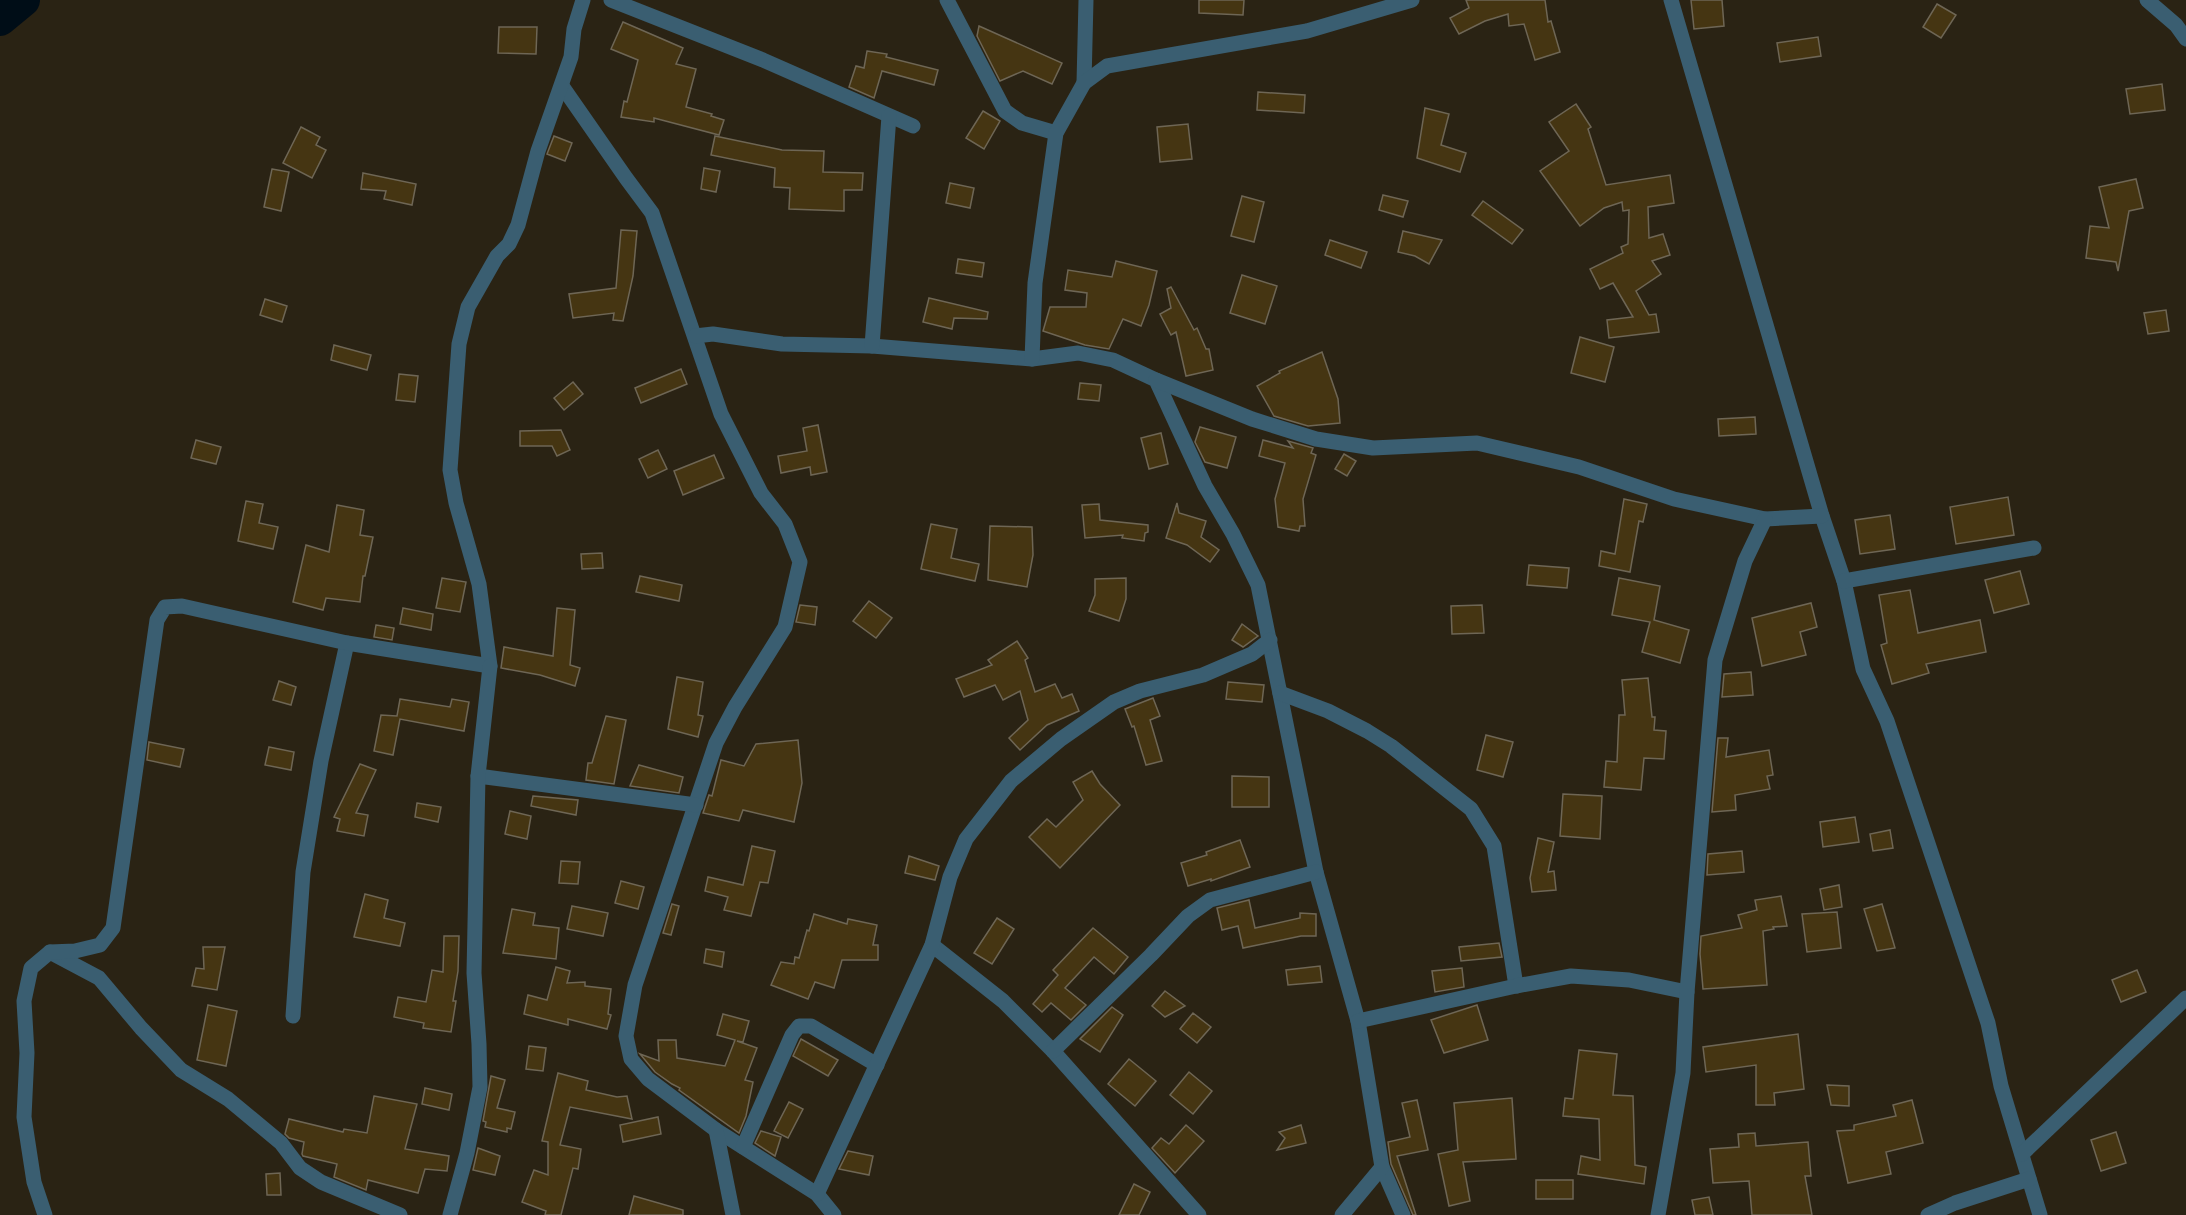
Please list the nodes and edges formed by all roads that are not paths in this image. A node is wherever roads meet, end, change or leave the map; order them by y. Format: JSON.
{"nodes":[{"id":1,"x":583,"y":0,"type":"edge"},
{"id":2,"x":611,"y":0,"type":"edge"},
{"id":3,"x":948,"y":0,"type":"edge"},
{"id":4,"x":1086,"y":0,"type":"edge"},
{"id":5,"x":1412,"y":0,"type":"edge"},
{"id":6,"x":1671,"y":0,"type":"edge"},
{"id":7,"x":2147,"y":0,"type":"edge"},
{"id":8,"x":2186,"y":39,"type":"edge"},
{"id":9,"x":1084,"y":83,"type":"junction"},
{"id":10,"x":562,"y":86,"type":"junction"},
{"id":11,"x":889,"y":116,"type":"junction"},
{"id":12,"x":913,"y":126,"type":"dead end"},
{"id":13,"x":1056,"y":133,"type":"junction"},
{"id":14,"x":696,"y":336,"type":"junction"},
{"id":15,"x":872,"y":346,"type":"junction"},
{"id":16,"x":1032,"y":359,"type":"junction"},
{"id":17,"x":1156,"y":380,"type":"junction"},
{"id":18,"x":1822,"y":516,"type":"junction"},
{"id":19,"x":1765,"y":519,"type":"junction"},
{"id":20,"x":2034,"y":548,"type":"dead end"},
{"id":21,"x":1844,"y":581,"type":"junction"},
{"id":22,"x":1270,"y":640,"type":"junction"},
{"id":23,"x":347,"y":643,"type":"junction"},
{"id":24,"x":490,"y":666,"type":"junction"},
{"id":25,"x":1280,"y":693,"type":"junction"},
{"id":26,"x":478,"y":776,"type":"junction"},
{"id":27,"x":696,"y":805,"type":"junction"},
{"id":28,"x":1316,"y":872,"type":"junction"},
{"id":29,"x":933,"y":945,"type":"junction"},
{"id":30,"x":51,"y":952,"type":"junction"},
{"id":31,"x":1516,"y":986,"type":"junction"},
{"id":32,"x":1687,"y":992,"type":"junction"},
{"id":33,"x":2186,"y":998,"type":"edge"},
{"id":34,"x":293,"y":1016,"type":"dead end"},
{"id":35,"x":1358,"y":1021,"type":"junction"},
{"id":36,"x":1053,"y":1051,"type":"junction"},
{"id":37,"x":877,"y":1065,"type":"junction"},
{"id":38,"x":716,"y":1130,"type":"junction"},
{"id":39,"x":743,"y":1147,"type":"junction"},
{"id":40,"x":2022,"y":1154,"type":"junction"},
{"id":41,"x":1382,"y":1167,"type":"junction"},
{"id":42,"x":2029,"y":1179,"type":"junction"},
{"id":43,"x":817,"y":1194,"type":"junction"},
{"id":44,"x":45,"y":1215,"type":"edge"},
{"id":45,"x":400,"y":1215,"type":"edge"},
{"id":46,"x":450,"y":1215,"type":"edge"},
{"id":47,"x":733,"y":1215,"type":"edge"},
{"id":48,"x":834,"y":1215,"type":"edge"},
{"id":49,"x":1199,"y":1215,"type":"edge"},
{"id":50,"x":1342,"y":1215,"type":"edge"},
{"id":51,"x":1403,"y":1215,"type":"edge"},
{"id":52,"x":1658,"y":1215,"type":"edge"},
{"id":53,"x":1928,"y":1215,"type":"edge"},
{"id":54,"x":2040,"y":1215,"type":"edge"}],
"edges":[{"from":1,"to":10,"type":"street"},
{"from":2,"to":11,"type":"street"},
{"from":3,"to":13,"type":"street"},
{"from":4,"to":9,"type":"street"},
{"from":5,"to":9,"type":"street"},
{"from":6,"to":18,"type":"street"},
{"from":7,"to":8,"type":"street"},
{"from":9,"to":13,"type":"street"},
{"from":10,"to":14,"type":"street"},
{"from":10,"to":24,"type":"street"},
{"from":11,"to":12,"type":"street"},
{"from":11,"to":15,"type":"street"},
{"from":13,"to":16,"type":"street"},
{"from":14,"to":15,"type":"street"},
{"from":14,"to":27,"type":"street"},
{"from":15,"to":16,"type":"street"},
{"from":16,"to":17,"type":"street"},
{"from":17,"to":19,"type":"street"},
{"from":17,"to":22,"type":"street"},
{"from":18,"to":19,"type":"street"},
{"from":18,"to":21,"type":"street"},
{"from":19,"to":32,"type":"street"},
{"from":20,"to":21,"type":"street"},
{"from":21,"to":40,"type":"street"},
{"from":22,"to":25,"type":"street"},
{"from":22,"to":29,"type":"street"},
{"from":23,"to":24,"type":"street"},
{"from":23,"to":30,"type":"street"},
{"from":23,"to":34,"type":"street"},
{"from":24,"to":26,"type":"street"},
{"from":25,"to":28,"type":"street"},
{"from":25,"to":31,"type":"street"},
{"from":26,"to":27,"type":"street"},
{"from":26,"to":46,"type":"street"},
{"from":27,"to":38,"type":"street"},
{"from":28,"to":35,"type":"street"},
{"from":28,"to":36,"type":"street"},
{"from":29,"to":36,"type":"street"},
{"from":29,"to":37,"type":"street"},
{"from":30,"to":44,"type":"street"},
{"from":30,"to":45,"type":"street"},
{"from":31,"to":32,"type":"street"},
{"from":31,"to":35,"type":"street"},
{"from":32,"to":52,"type":"street"},
{"from":33,"to":40,"type":"street"},
{"from":35,"to":41,"type":"street"},
{"from":36,"to":49,"type":"street"},
{"from":37,"to":39,"type":"street"},
{"from":37,"to":43,"type":"street"},
{"from":38,"to":39,"type":"street"},
{"from":38,"to":47,"type":"street"},
{"from":39,"to":43,"type":"street"},
{"from":40,"to":42,"type":"street"},
{"from":41,"to":50,"type":"street"},
{"from":41,"to":51,"type":"street"},
{"from":42,"to":53,"type":"street"},
{"from":42,"to":54,"type":"street"},
{"from":43,"to":48,"type":"street"}]}
